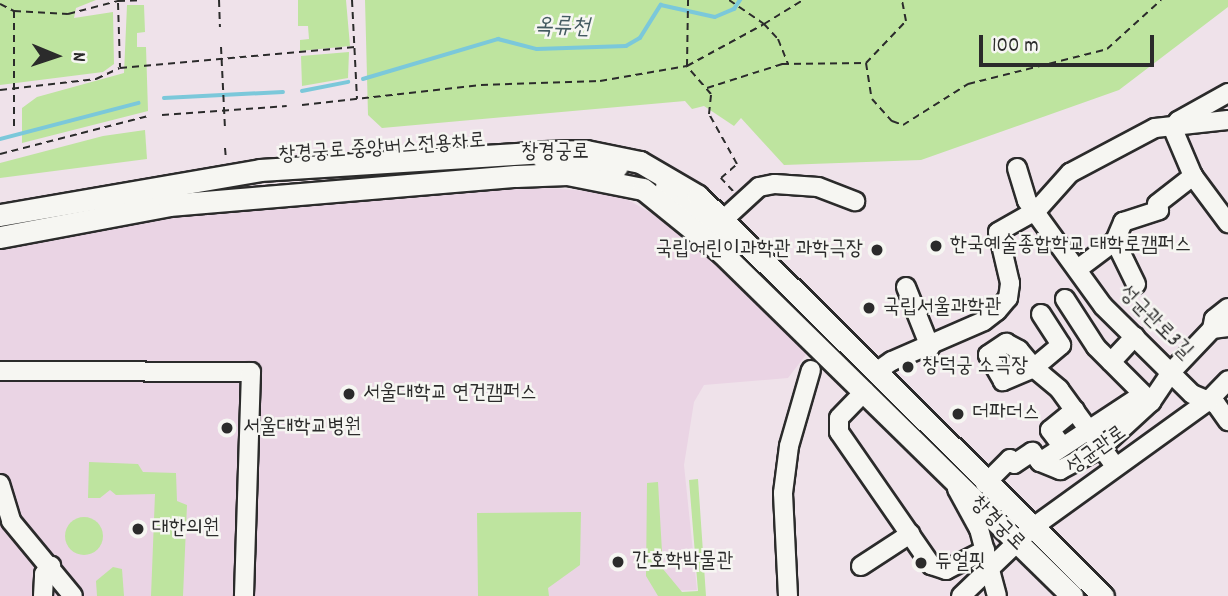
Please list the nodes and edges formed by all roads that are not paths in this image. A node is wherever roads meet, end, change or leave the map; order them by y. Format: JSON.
{"nodes":[{"id":1,"x":1228,"y":93,"type":"edge"},
{"id":2,"x":1228,"y":120,"type":"edge"},
{"id":3,"x":1173,"y":130,"type":"junction"},
{"id":4,"x":1017,"y":168,"type":"dead end"},
{"id":5,"x":1193,"y":176,"type":"junction"},
{"id":6,"x":855,"y":201,"type":"dead end"},
{"id":7,"x":1037,"y":210,"type":"junction"},
{"id":8,"x":0,"y":215,"type":"edge"},
{"id":9,"x":723,"y":220,"type":"junction"},
{"id":10,"x":1228,"y":222,"type":"edge"},
{"id":11,"x":0,"y":225,"type":"edge"},
{"id":12,"x":0,"y":237,"type":"edge"},
{"id":13,"x":1115,"y":241,"type":"junction"},
{"id":14,"x":1079,"y":268,"type":"junction"},
{"id":15,"x":1136,"y":284,"type":"dead end"},
{"id":16,"x":1091,"y":286,"type":"junction"},
{"id":17,"x":906,"y":287,"type":"dead end"},
{"id":18,"x":1065,"y":299,"type":"junction"},
{"id":19,"x":1103,"y":306,"type":"junction"},
{"id":20,"x":1228,"y":308,"type":"edge"},
{"id":21,"x":1077,"y":324,"type":"junction"},
{"id":22,"x":1223,"y":330,"type":"edge"},
{"id":23,"x":1135,"y":336,"type":"junction"},
{"id":24,"x":930,"y":346,"type":"junction"},
{"id":25,"x":1111,"y":362,"type":"junction"},
{"id":26,"x":1034,"y":368,"type":"junction"},
{"id":27,"x":811,"y":370,"type":"dead end"},
{"id":28,"x":1172,"y":370,"type":"junction"},
{"id":29,"x":0,"y":371,"type":"edge"},
{"id":30,"x":876,"y":372,"type":"junction"},
{"id":31,"x":1228,"y":380,"type":"edge"},
{"id":32,"x":865,"y":391,"type":"junction"},
{"id":33,"x":1146,"y":399,"type":"junction"},
{"id":34,"x":1208,"y":401,"type":"junction"},
{"id":35,"x":1076,"y":410,"type":"junction"},
{"id":36,"x":1228,"y":421,"type":"edge"},
{"id":37,"x":925,"y":423,"type":"junction"},
{"id":38,"x":1088,"y":428,"type":"junction"},
{"id":39,"x":1066,"y":444,"type":"junction"},
{"id":40,"x":1101,"y":447,"type":"junction"},
{"id":41,"x":1082,"y":459,"type":"junction"},
{"id":42,"x":1040,"y":462,"type":"junction"},
{"id":43,"x":1115,"y":467,"type":"junction"},
{"id":44,"x":952,"y":479,"type":"junction"},
{"id":45,"x":0,"y":484,"type":"edge"},
{"id":46,"x":985,"y":484,"type":"junction"},
{"id":47,"x":1032,"y":528,"type":"junction"},
{"id":48,"x":910,"y":534,"type":"junction"},
{"id":49,"x":1016,"y":543,"type":"junction"},
{"id":50,"x":985,"y":550,"type":"junction"},
{"id":51,"x":51,"y":566,"type":"junction"},
{"id":52,"x":861,"y":566,"type":"dead end"},
{"id":53,"x":988,"y":570,"type":"junction"},
{"id":54,"x":43,"y":596,"type":"edge"},
{"id":55,"x":73,"y":596,"type":"edge"},
{"id":56,"x":244,"y":596,"type":"edge"},
{"id":57,"x":789,"y":596,"type":"edge"},
{"id":58,"x":961,"y":596,"type":"edge"},
{"id":59,"x":997,"y":596,"type":"edge"},
{"id":60,"x":1072,"y":596,"type":"edge"},
{"id":61,"x":1103,"y":596,"type":"edge"}],
"edges":[{"from":1,"to":3,"type":"street"},
{"from":2,"to":3,"type":"street"},
{"from":3,"to":5,"type":"street"},
{"from":3,"to":7,"type":"street"},
{"from":4,"to":7,"type":"street","name":"성균관로3길"},
{"from":5,"to":10,"type":"street"},
{"from":5,"to":13,"type":"street"},
{"from":6,"to":9,"type":"street"},
{"from":7,"to":14,"type":"street","name":"성균관로3길"},
{"from":7,"to":24,"type":"street"},
{"from":8,"to":9,"type":"main road","name":"창경궁로"},
{"from":9,"to":30,"type":"main road","name":"창경궁로"},
{"from":11,"to":37,"type":"street","name":"창경궁로 중앙버스전용차로"},
{"from":12,"to":32,"type":"main road","name":"창경궁로"},
{"from":13,"to":14,"type":"street"},
{"from":13,"to":15,"type":"street"},
{"from":14,"to":16,"type":"street","name":"성균관로3길"},
{"from":16,"to":18,"type":"street"},
{"from":16,"to":19,"type":"street","name":"성균관로3길"},
{"from":17,"to":24,"type":"street"},
{"from":18,"to":21,"type":"street"},
{"from":18,"to":26,"type":"street"},
{"from":19,"to":21,"type":"street"},
{"from":19,"to":23,"type":"street","name":"성균관로3길"},
{"from":20,"to":22,"type":"street"},
{"from":21,"to":25,"type":"street"},
{"from":22,"to":28,"type":"street"},
{"from":23,"to":25,"type":"street"},
{"from":23,"to":28,"type":"street","name":"성균관로3길"},
{"from":24,"to":30,"type":"street"},
{"from":25,"to":33,"type":"street"},
{"from":26,"to":26,"type":"street"},
{"from":26,"to":35,"type":"street"},
{"from":27,"to":57,"type":"street"},
{"from":28,"to":33,"type":"street"},
{"from":28,"to":34,"type":"street","name":"성균관로3길"},
{"from":29,"to":56,"type":"street"},
{"from":30,"to":37,"type":"main road","name":"창경궁로"},
{"from":31,"to":34,"type":"street","name":"성균관로"},
{"from":32,"to":44,"type":"main road","name":"창경궁로"},
{"from":32,"to":48,"type":"street","name":"창경궁로"},
{"from":33,"to":38,"type":"street"},
{"from":33,"to":40,"type":"street"},
{"from":34,"to":36,"type":"street"},
{"from":34,"to":43,"type":"street","name":"성균관로"},
{"from":35,"to":38,"type":"street"},
{"from":35,"to":39,"type":"street"},
{"from":37,"to":46,"type":"main road","name":"창경궁로"},
{"from":38,"to":39,"type":"street"},
{"from":38,"to":40,"type":"street"},
{"from":39,"to":41,"type":"street"},
{"from":39,"to":42,"type":"street"},
{"from":40,"to":41,"type":"street"},
{"from":40,"to":43,"type":"street"},
{"from":41,"to":42,"type":"street"},
{"from":42,"to":46,"type":"street","name":"창경궁로"},
{"from":43,"to":47,"type":"street","name":"성균관로"},
{"from":44,"to":49,"type":"main road","name":"창경궁로"},
{"from":44,"to":50,"type":"street"},
{"from":45,"to":51,"type":"street"},
{"from":46,"to":47,"type":"main road","name":"창경궁로"},
{"from":47,"to":49,"type":"street","name":"성균관로"},
{"from":47,"to":61,"type":"main road","name":"창경궁로"},
{"from":48,"to":50,"type":"street","name":"창경궁로"},
{"from":48,"to":52,"type":"street"},
{"from":49,"to":53,"type":"street","name":"성균관로"},
{"from":49,"to":60,"type":"main road","name":"창경궁로"},
{"from":50,"to":53,"type":"street"},
{"from":51,"to":54,"type":"street"},
{"from":51,"to":55,"type":"street"},
{"from":53,"to":58,"type":"street","name":"성균관로"},
{"from":53,"to":59,"type":"street"}]}
